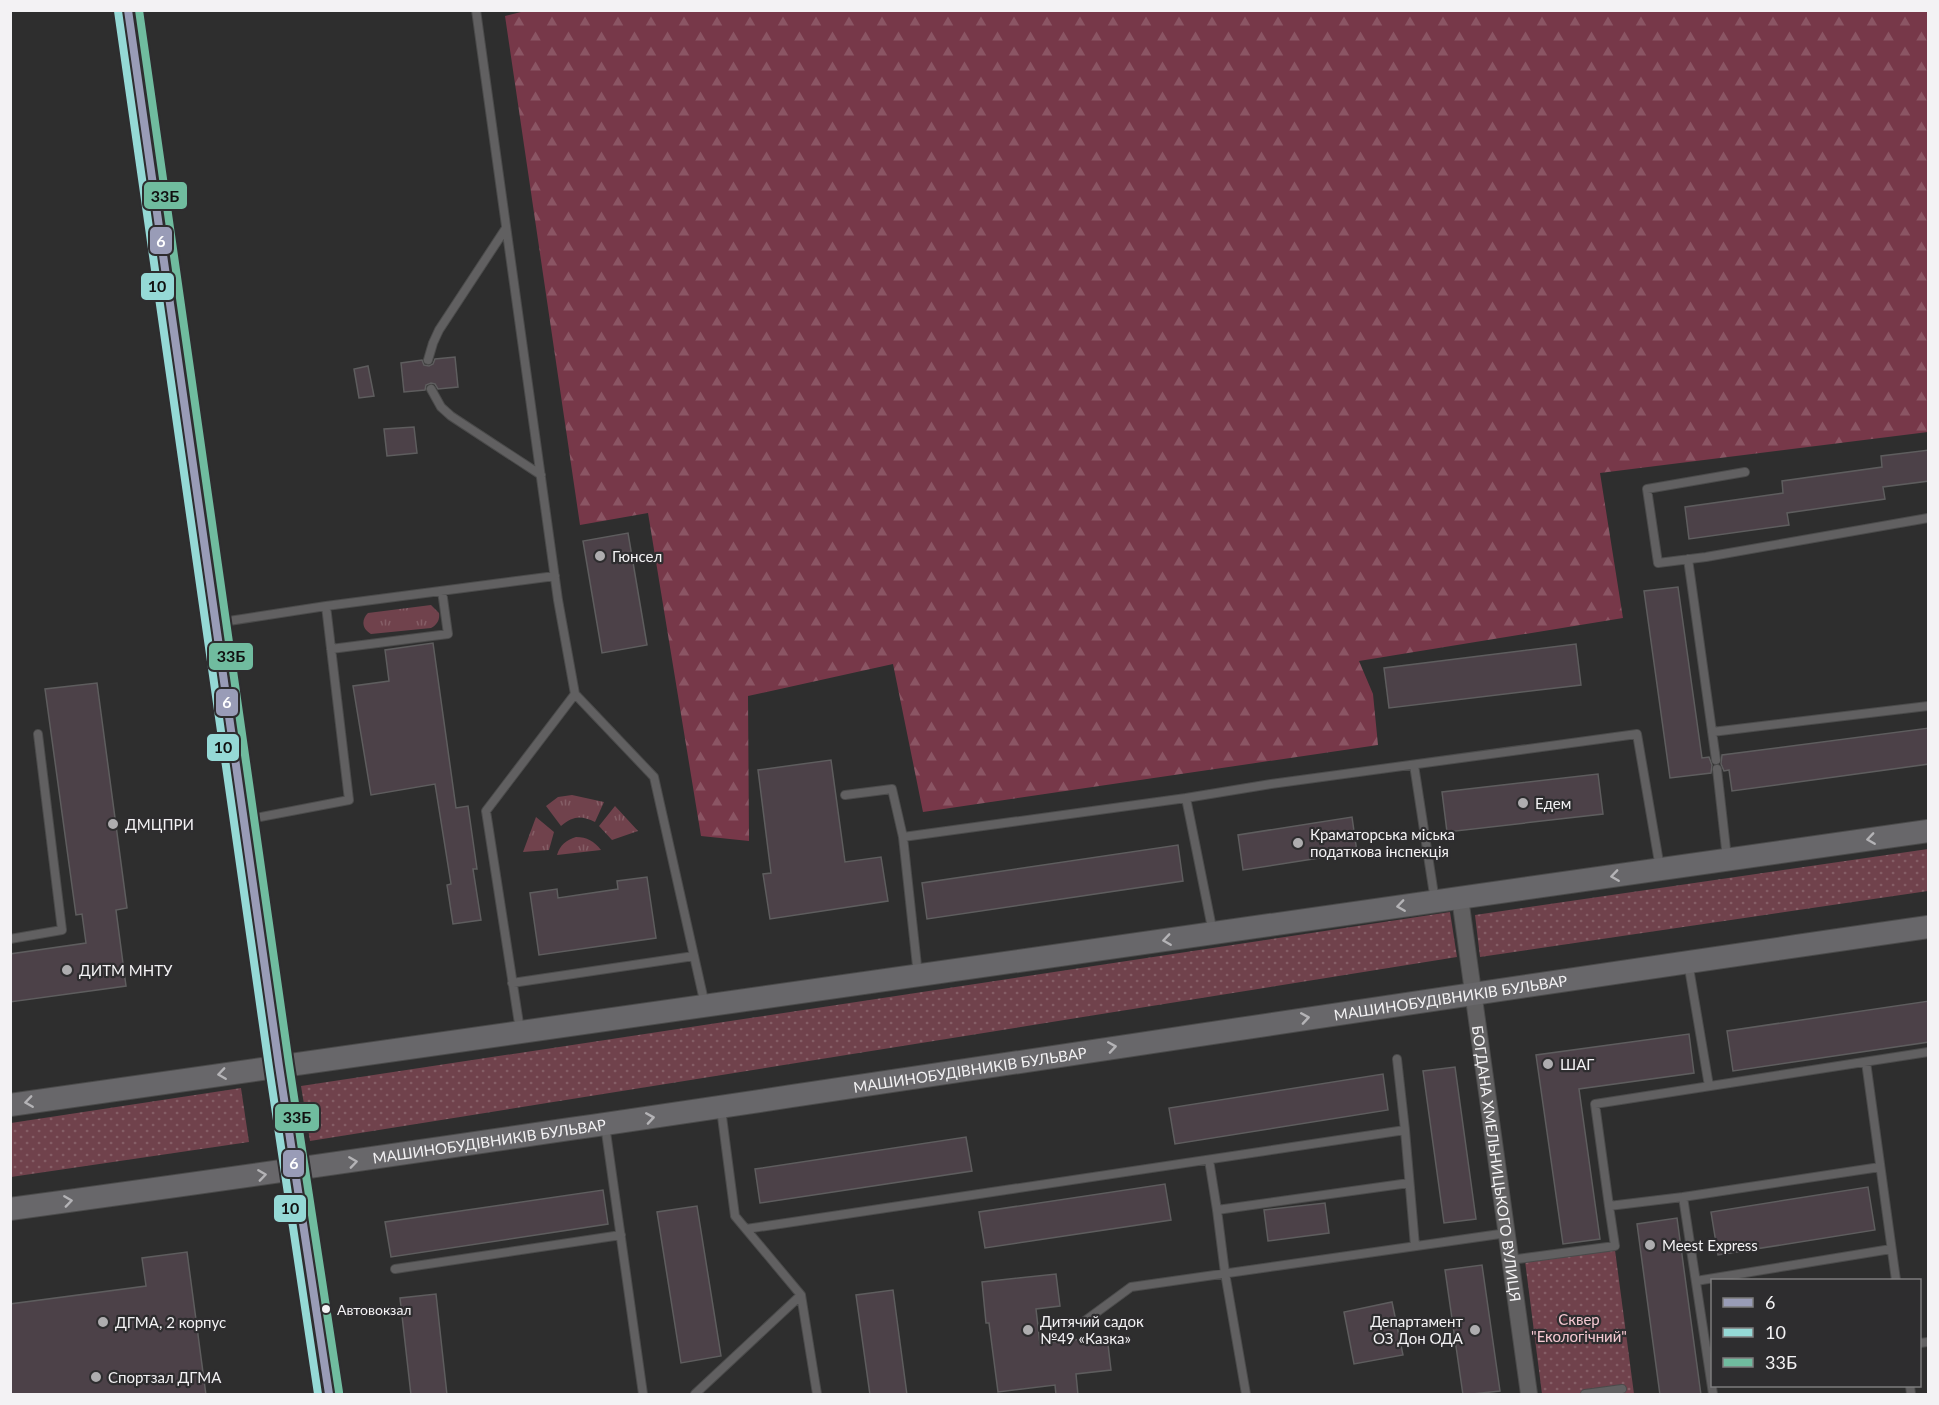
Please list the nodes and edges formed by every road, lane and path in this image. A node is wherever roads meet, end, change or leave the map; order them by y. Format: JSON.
{"nodes":[{"id":1,"x":128,"y":10,"type":"edge"},
{"id":2,"x":476,"y":10,"type":"edge"},
{"id":3,"x":506,"y":228,"type":"junction"},
{"id":4,"x":428,"y":360,"type":"dead end"},
{"id":5,"x":431,"y":389,"type":"dead end"},
{"id":6,"x":1745,"y":472,"type":"dead end"},
{"id":7,"x":541,"y":475,"type":"junction"},
{"id":8,"x":1929,"y":518,"type":"edge"},
{"id":9,"x":1688,"y":559,"type":"junction"},
{"id":10,"x":555,"y":576,"type":"junction"},
{"id":11,"x":442,"y":591,"type":"junction"},
{"id":12,"x":326,"y":606,"type":"junction"},
{"id":13,"x":216,"y":622,"type":"junction"},
{"id":14,"x":332,"y":649,"type":"junction"},
{"id":15,"x":575,"y":694,"type":"junction"},
{"id":16,"x":1929,"y":706,"type":"edge"},
{"id":17,"x":1712,"y":732,"type":"junction"},
{"id":18,"x":38,"y":734,"type":"dead end"},
{"id":19,"x":1414,"y":765,"type":"junction"},
{"id":20,"x":845,"y":795,"type":"dead end"},
{"id":21,"x":1186,"y":798,"type":"junction"},
{"id":22,"x":244,"y":820,"type":"junction"},
{"id":23,"x":1929,"y":831,"type":"edge"},
{"id":24,"x":903,"y":837,"type":"junction"},
{"id":25,"x":1728,"y":860,"type":"junction"},
{"id":26,"x":1660,"y":869,"type":"junction"},
{"id":27,"x":1460,"y":898,"type":"junction"},
{"id":28,"x":1435,"y":902,"type":"junction"},
{"id":29,"x":1929,"y":927,"type":"edge"},
{"id":30,"x":1213,"y":933,"type":"junction"},
{"id":31,"x":10,"y":939,"type":"edge"},
{"id":32,"x":694,"y":956,"type":"junction"},
{"id":33,"x":1688,"y":961,"type":"junction"},
{"id":34,"x":918,"y":976,"type":"junction"},
{"id":35,"x":513,"y":983,"type":"junction"},
{"id":36,"x":1473,"y":992,"type":"junction"},
{"id":37,"x":705,"y":1005,"type":"junction"},
{"id":38,"x":520,"y":1033,"type":"junction"},
{"id":39,"x":1929,"y":1052,"type":"edge"},
{"id":40,"x":1397,"y":1059,"type":"dead end"},
{"id":41,"x":1866,"y":1062,"type":"junction"},
{"id":42,"x":279,"y":1066,"type":"junction"},
{"id":43,"x":1708,"y":1086,"type":"junction"},
{"id":44,"x":10,"y":1105,"type":"edge"},
{"id":45,"x":720,"y":1106,"type":"junction"},
{"id":46,"x":605,"y":1125,"type":"junction"},
{"id":47,"x":1404,"y":1130,"type":"junction"},
{"id":48,"x":1209,"y":1160,"type":"junction"},
{"id":49,"x":1880,"y":1167,"type":"junction"},
{"id":50,"x":295,"y":1170,"type":"junction"},
{"id":51,"x":1409,"y":1184,"type":"junction"},
{"id":52,"x":1683,"y":1197,"type":"junction"},
{"id":53,"x":1609,"y":1206,"type":"junction"},
{"id":54,"x":10,"y":1209,"type":"edge"},
{"id":55,"x":1216,"y":1210,"type":"junction"},
{"id":56,"x":746,"y":1229,"type":"junction"},
{"id":57,"x":1507,"y":1233,"type":"junction"},
{"id":58,"x":621,"y":1235,"type":"junction"},
{"id":59,"x":1415,"y":1246,"type":"junction"},
{"id":60,"x":1892,"y":1249,"type":"junction"},
{"id":61,"x":1510,"y":1260,"type":"junction"},
{"id":62,"x":395,"y":1269,"type":"dead end"},
{"id":63,"x":1225,"y":1273,"type":"junction"},
{"id":64,"x":1896,"y":1279,"type":"edge"},
{"id":65,"x":1696,"y":1281,"type":"junction"},
{"id":66,"x":801,"y":1295,"type":"junction"},
{"id":67,"x":1082,"y":1323,"type":"dead end"},
{"id":68,"x":1711,"y":1382,"type":"edge"},
{"id":69,"x":1622,"y":1389,"type":"dead end"},
{"id":70,"x":329,"y":1395,"type":"edge"},
{"id":71,"x":643,"y":1395,"type":"edge"},
{"id":72,"x":695,"y":1395,"type":"edge"},
{"id":73,"x":817,"y":1395,"type":"edge"},
{"id":74,"x":1246,"y":1395,"type":"edge"},
{"id":75,"x":1529,"y":1395,"type":"edge"},
{"id":76,"x":1585,"y":1395,"type":"edge"}],
"edges":[{"from":1,"to":13,"type":"street"},
{"from":2,"to":3,"type":"lane"},
{"from":3,"to":4,"type":"lane"},
{"from":3,"to":7,"type":"lane"},
{"from":5,"to":7,"type":"lane"},
{"from":6,"to":9,"type":"lane"},
{"from":7,"to":10,"type":"lane"},
{"from":8,"to":9,"type":"lane"},
{"from":9,"to":17,"type":"lane"},
{"from":10,"to":11,"type":"lane"},
{"from":10,"to":15,"type":"lane"},
{"from":11,"to":12,"type":"lane"},
{"from":11,"to":14,"type":"lane"},
{"from":12,"to":13,"type":"lane"},
{"from":12,"to":14,"type":"lane"},
{"from":13,"to":22,"type":"street"},
{"from":14,"to":22,"type":"lane"},
{"from":15,"to":32,"type":"lane"},
{"from":15,"to":35,"type":"lane"},
{"from":16,"to":17,"type":"lane"},
{"from":17,"to":25,"type":"lane"},
{"from":18,"to":31,"type":"lane"},
{"from":19,"to":21,"type":"lane"},
{"from":19,"to":26,"type":"lane"},
{"from":19,"to":28,"type":"lane"},
{"from":20,"to":24,"type":"lane"},
{"from":21,"to":24,"type":"lane"},
{"from":21,"to":30,"type":"lane"},
{"from":22,"to":42,"type":"street"},
{"from":23,"to":25,"type":"street","one_way":true},
{"from":24,"to":34,"type":"lane"},
{"from":25,"to":26,"type":"street"},
{"from":26,"to":27,"type":"street","one_way":true},
{"from":27,"to":28,"type":"street"},
{"from":27,"to":36,"type":"street","name":"БОГДАНА ХМЕЛЬНИЦЬКОГО ВУЛИЦЯ"},
{"from":28,"to":30,"type":"street","one_way":true},
{"from":29,"to":33,"type":"street","name":"МАШИНОБУДІВНИКІВ БУЛЬВАР"},
{"from":30,"to":34,"type":"street","one_way":true},
{"from":32,"to":35,"type":"lane"},
{"from":32,"to":37,"type":"lane"},
{"from":33,"to":36,"type":"street","name":"МАШИНОБУДІВНИКІВ БУЛЬВАР"},
{"from":33,"to":43,"type":"lane"},
{"from":34,"to":37,"type":"street"},
{"from":35,"to":38,"type":"lane"},
{"from":45,"to":36,"type":"street","name":"МАШИНОБУДІВНИКІВ БУЛЬВАР","one_way":true},
{"from":36,"to":57,"type":"street","name":"БОГДАНА ХМЕЛЬНИЦЬКОГО ВУЛИЦЯ"},
{"from":37,"to":38,"type":"street"},
{"from":38,"to":42,"type":"street"},
{"from":39,"to":41,"type":"lane"},
{"from":40,"to":47,"type":"lane"},
{"from":41,"to":43,"type":"lane"},
{"from":41,"to":49,"type":"lane"},
{"from":42,"to":44,"type":"street","one_way":true},
{"from":42,"to":50,"type":"street"},
{"from":43,"to":53,"type":"lane"},
{"from":46,"to":45,"type":"street","name":"МАШИНОБУДІВНИКІВ БУЛЬВАР","one_way":true},
{"from":45,"to":56,"type":"lane"},
{"from":50,"to":46,"type":"street","name":"МАШИНОБУДІВНИКІВ БУЛЬВАР","one_way":true},
{"from":46,"to":58,"type":"lane"},
{"from":47,"to":48,"type":"lane"},
{"from":47,"to":51,"type":"lane"},
{"from":48,"to":55,"type":"lane"},
{"from":48,"to":56,"type":"lane"},
{"from":49,"to":52,"type":"lane"},
{"from":49,"to":60,"type":"lane"},
{"from":54,"to":50,"type":"street","name":"МАШИНОБУДІВНИКІВ БУЛЬВАР","one_way":true},
{"from":50,"to":70,"type":"street"},
{"from":51,"to":55,"type":"lane"},
{"from":51,"to":59,"type":"lane"},
{"from":52,"to":53,"type":"lane"},
{"from":52,"to":65,"type":"lane"},
{"from":53,"to":61,"type":"lane"},
{"from":55,"to":63,"type":"lane"},
{"from":56,"to":66,"type":"lane"},
{"from":57,"to":59,"type":"lane"},
{"from":57,"to":61,"type":"street","name":"БОГДАНА ХМЕЛЬНИЦЬКОГО ВУЛИЦЯ"},
{"from":58,"to":62,"type":"lane"},
{"from":58,"to":71,"type":"lane"},
{"from":59,"to":63,"type":"lane"},
{"from":60,"to":64,"type":"lane"},
{"from":60,"to":65,"type":"lane"},
{"from":61,"to":75,"type":"street","name":"БОГДАНА ХМЕЛЬНИЦЬКОГО ВУЛИЦЯ"},
{"from":63,"to":67,"type":"lane"},
{"from":63,"to":74,"type":"lane"},
{"from":65,"to":68,"type":"lane"},
{"from":66,"to":72,"type":"lane"},
{"from":66,"to":73,"type":"lane"},
{"from":69,"to":76,"type":"lane"}]}
